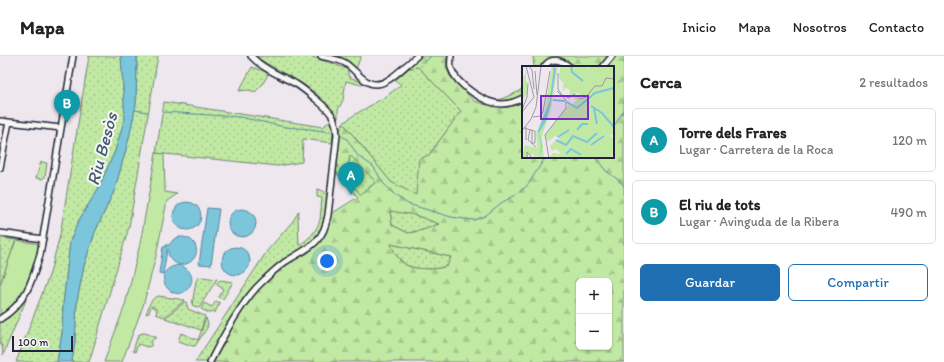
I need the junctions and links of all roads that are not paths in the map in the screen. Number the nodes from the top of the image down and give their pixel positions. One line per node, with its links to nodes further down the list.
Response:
1 (74, 56): 13 (street)
2 (251, 56): 18 (street)
3 (321, 56): 4 (street)
4 (417, 56)
5 (451, 56): 10 (street)
6 (612, 56): 9 (street)
7 (545, 66): 8 (street)
8 (568, 66)
9 (604, 66)
10 (522, 98)
11 (0, 121): 12 (street)
12 (9, 122): 13 (street); 14 (street)
13 (61, 128): 16 (street)
14 (0, 168)
15 (0, 234): 16 (street)
16 (43, 239): 17 (street)
17 (0, 320)
18 (210, 362)

